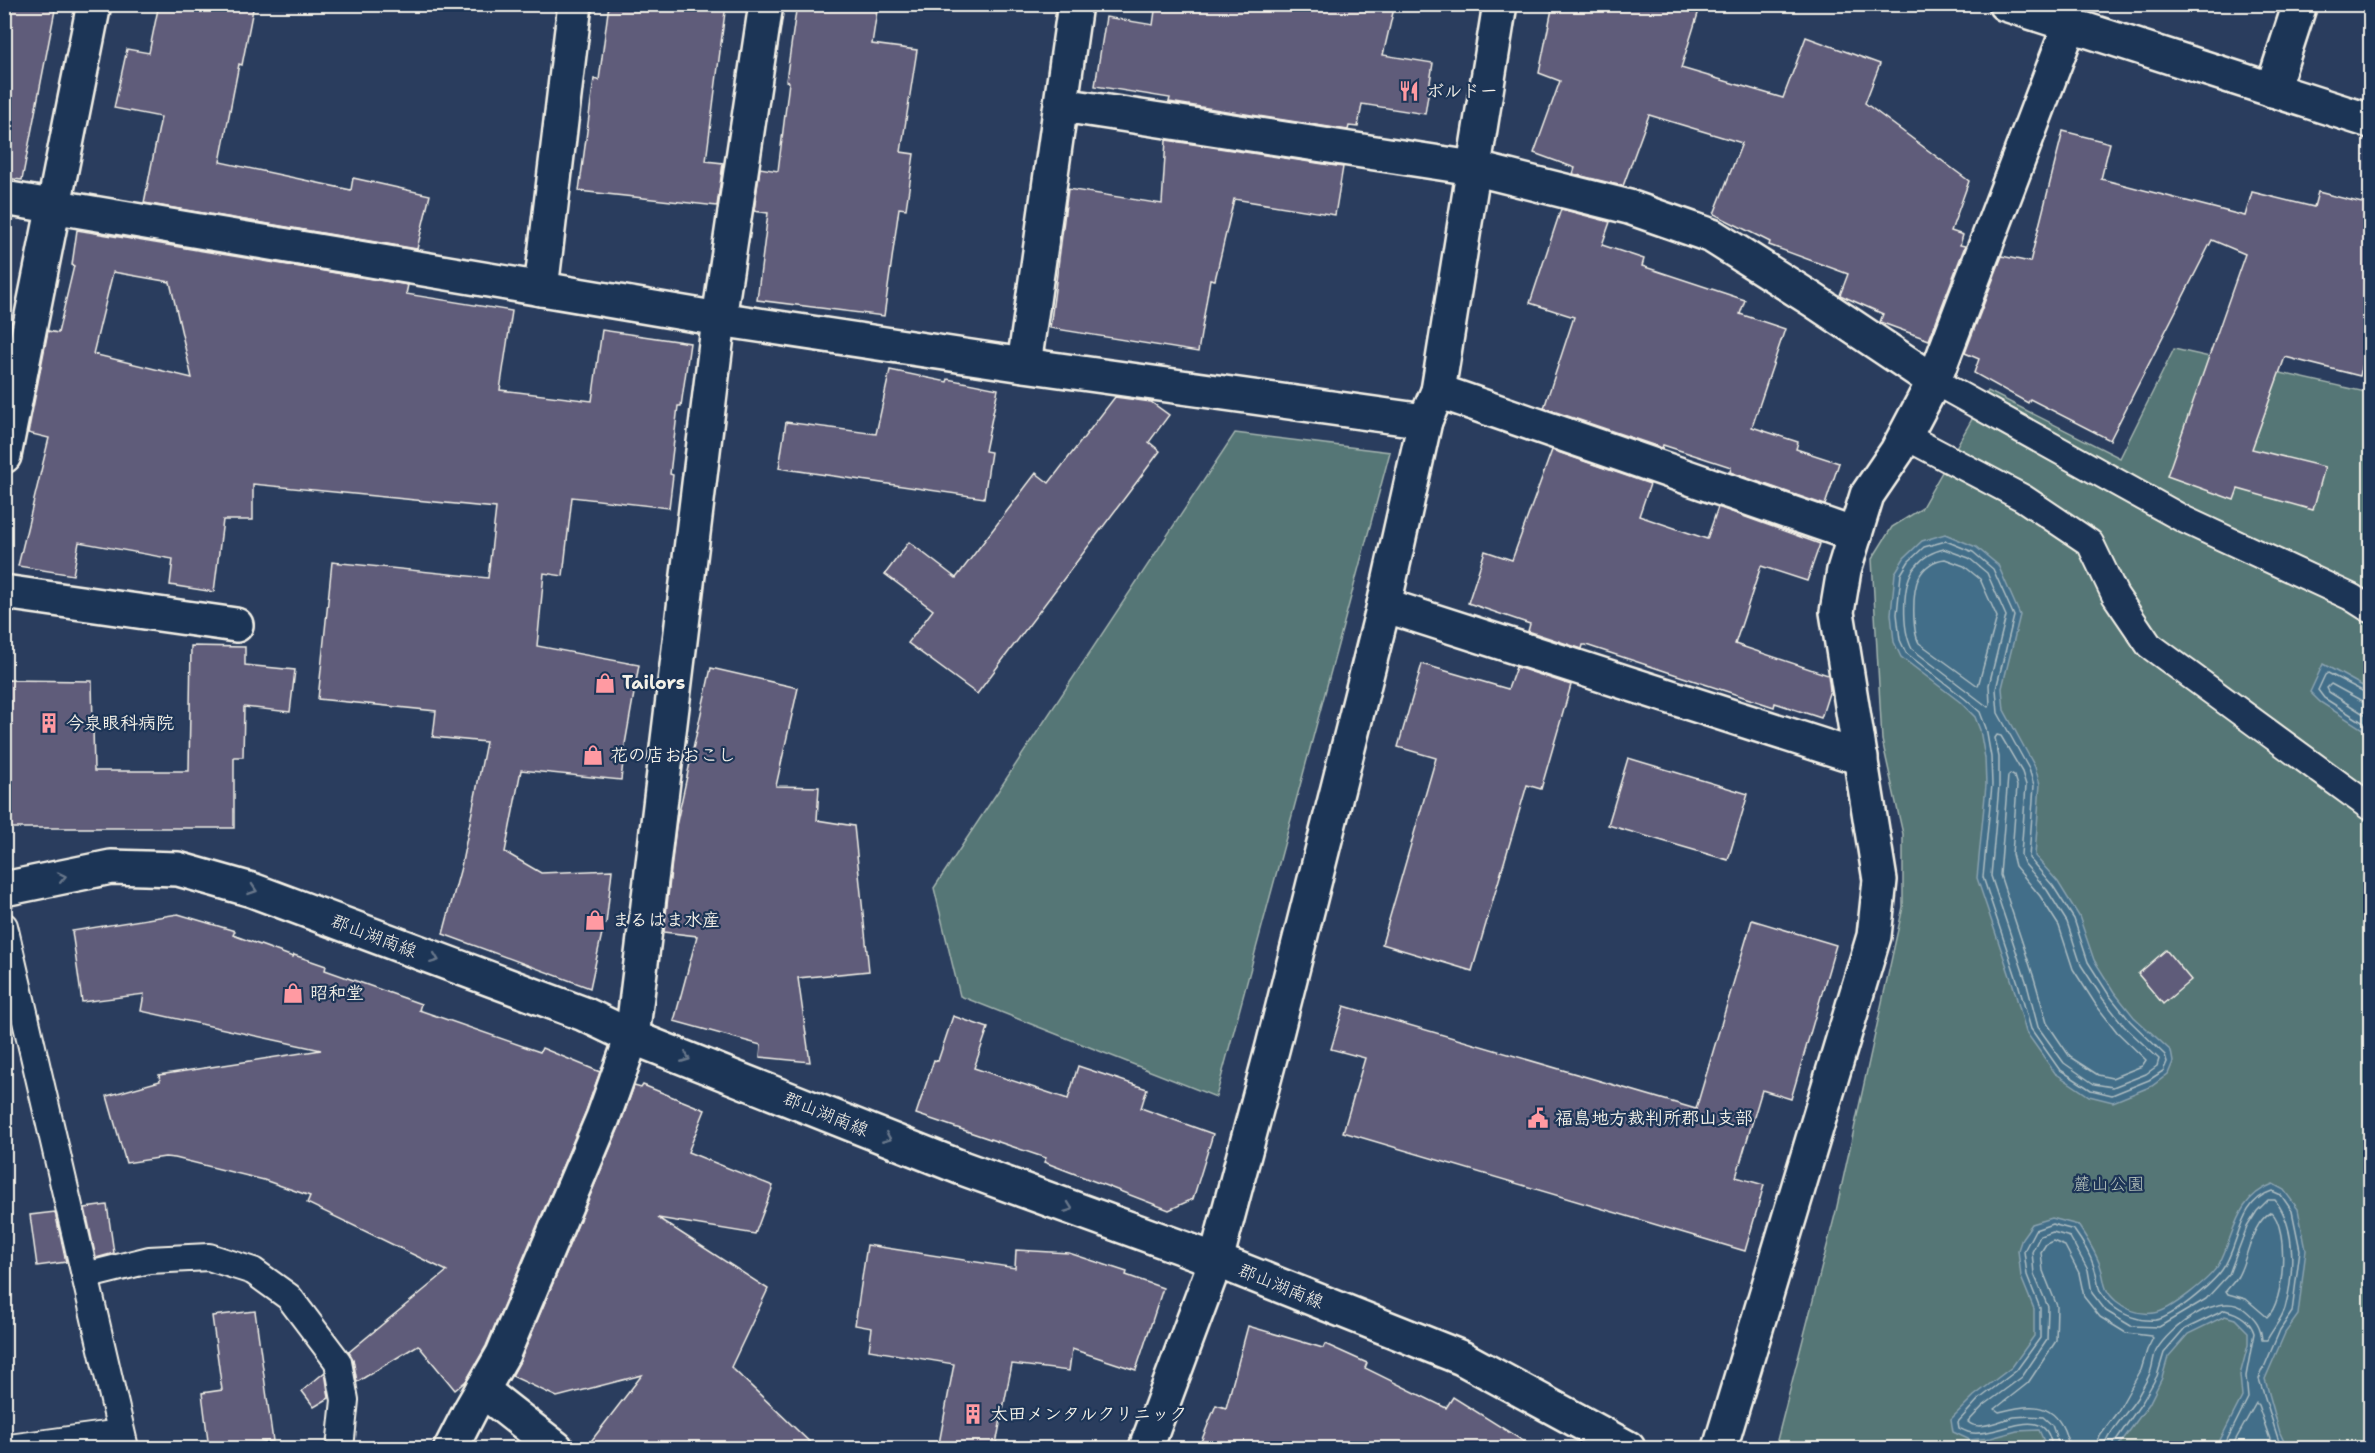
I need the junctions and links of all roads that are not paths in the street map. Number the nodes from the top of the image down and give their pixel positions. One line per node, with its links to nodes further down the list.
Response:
1 (94, 4): 14 (street)
2 (575, 4): 15 (street)
3 (766, 4): 16 (street)
4 (1075, 4): 10 (street)
5 (1500, 4): 12 (street)
6 (2005, 4): 8 (street)
7 (2300, 4): 9 (street)
8 (2070, 24): 9 (street); 18 (street)
9 (2272, 90): 11 (street)
10 (1062, 105): 12 (street); 17 (street)
11 (2370, 121)
12 (1473, 168): 18 (street); 19 (street)
13 (4, 198): 14 (street)
14 (54, 206): 15 (street); 22 (street)
15 (541, 289): 16 (street)
16 (719, 319): 17 (street); 32 (street)
17 (1024, 365): 20 (street)
18 (1934, 381): 21 (street); 26 (lane)
19 (1438, 391): 20 (street); 23 (street)
20 (1425, 421): 25 (street)
21 (1905, 436): 23 (street); 29 (lane)
22 (4, 456)
23 (1855, 535): 28 (street)
24 (4, 592): 27 (street)
25 (1384, 605): 28 (street); 33 (street)
26 (2370, 609)
27 (236, 625)
28 (1861, 758): 43 (street)
29 (2370, 807)
30 (4, 889): 32 (street, 郡山湖南線, one-way to 32)
31 (4, 926): 34 (lane)
32 (632, 1037): 33 (street, 郡山湖南線, one-way to 33); 35 (street)
33 (1216, 1260): 41 (street); 42 (street, 郡山湖南線)
34 (85, 1276): 36 (lane); 38 (lane)
35 (482, 1390): 39 (street); 40 (street)
36 (123, 1441): 37 (lane)
37 (9, 1449)
38 (340, 1449)
39 (451, 1449)
40 (556, 1449)
41 (1146, 1449)
42 (1628, 1449)
43 (1720, 1449)

